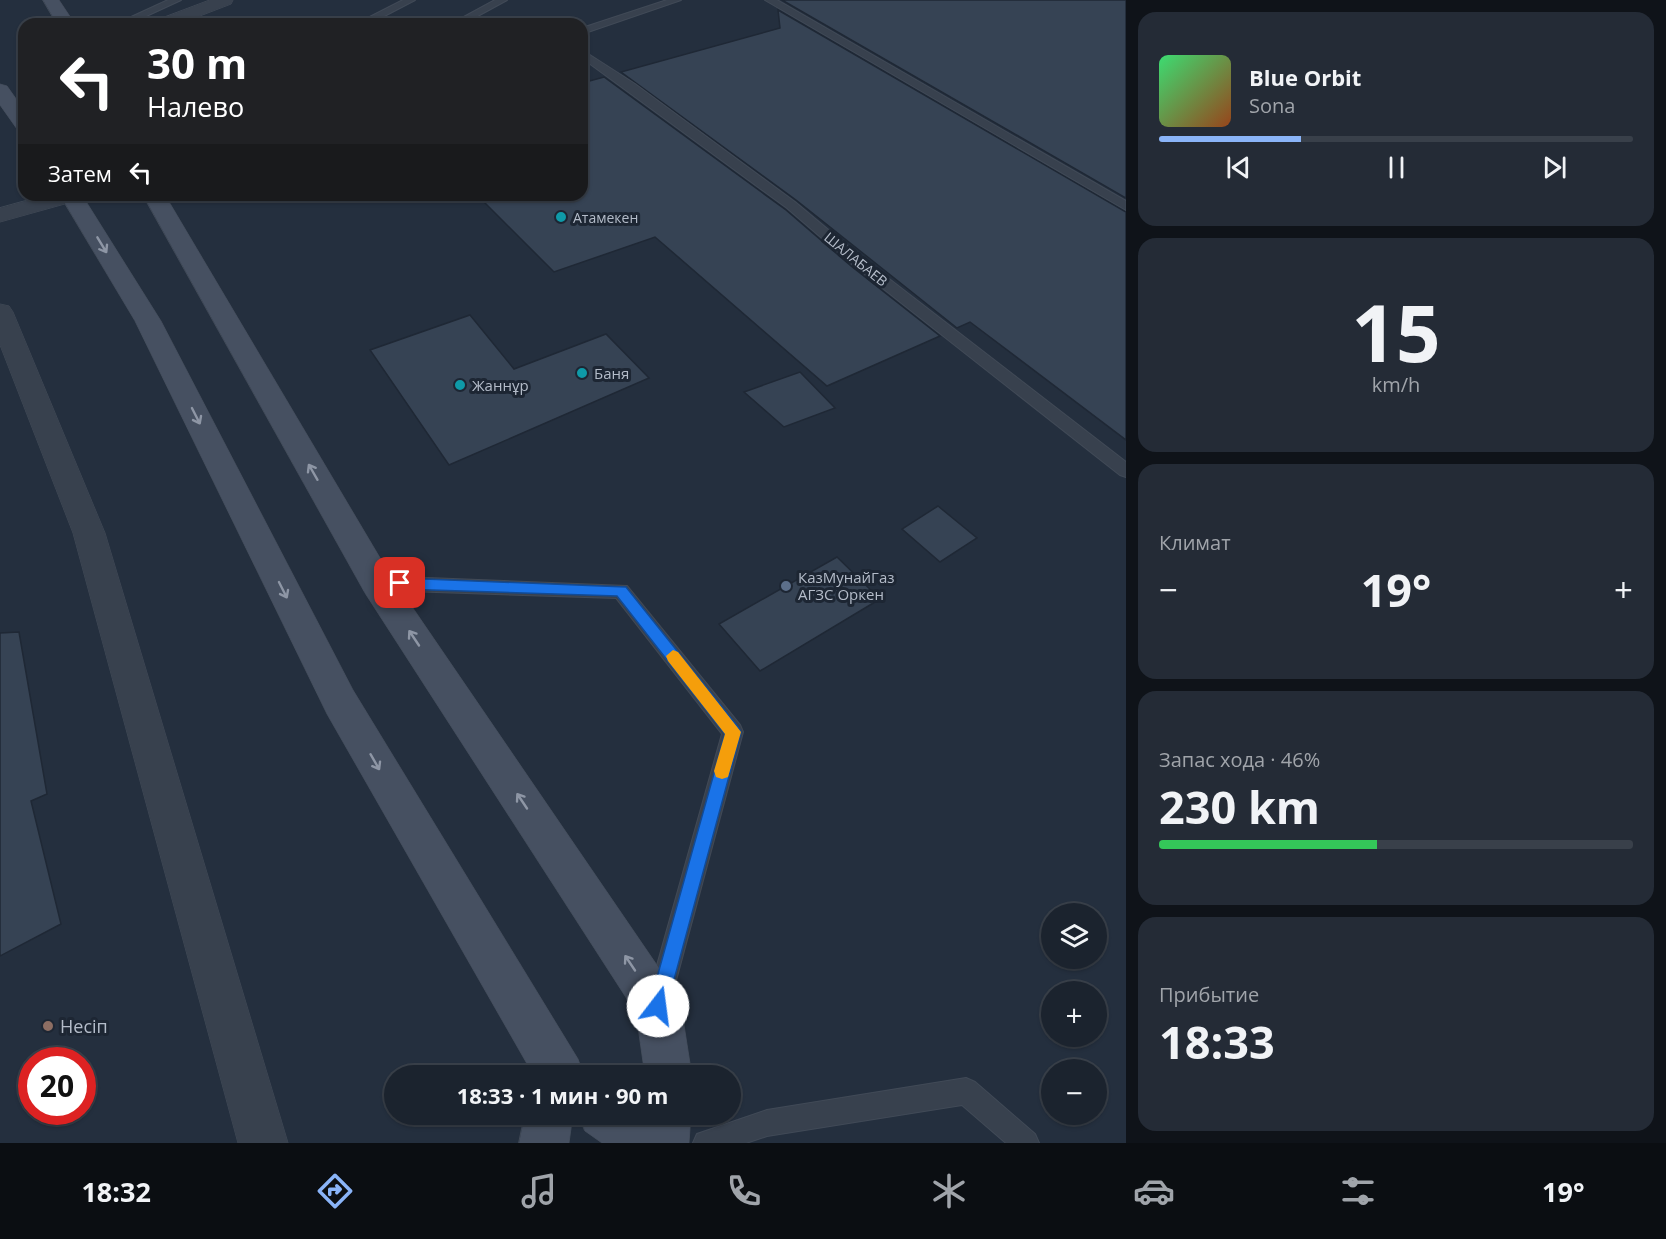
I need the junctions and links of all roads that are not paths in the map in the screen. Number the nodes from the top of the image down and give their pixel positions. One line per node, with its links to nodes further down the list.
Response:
1 (51, 0): 8 (street)
2 (176, 0): 9 (lane)
3 (225, 0): 10 (street)
4 (410, 0): 11 (lane)
5 (502, 0): 12 (lane)
6 (676, 0): 13 (lane)
7 (770, 0): 20 (lane)
8 (62, 18)
9 (135, 18)
10 (178, 18)
11 (373, 18)
12 (468, 18)
13 (588, 29)
14 (588, 57): 23 (lane, ШАЛАБАЕВ)
15 (0, 90): 16 (street)
16 (18, 109)
17 (50, 201): 21 (street)
18 (75, 201): 26 (street, one-way to 26)
19 (157, 201): 24 (street, one-way to 19)
20 (1126, 206)
21 (0, 215)
22 (0, 312): 31 (street)
23 (1126, 471)
24 (377, 583): 25 (street, one-way to 24); 25 (lane)
25 (658, 1006): 27 (street)
26 (545, 1065)
27 (667, 1065)
28 (548, 1125): 32 (street)
29 (618, 1125): 33 (street)
30 (666, 1125): 34 (street)
31 (263, 1143)
32 (544, 1143)
33 (643, 1143)
34 (664, 1143)
35 (706, 1143): 36 (lane)
36 (1026, 1143)

